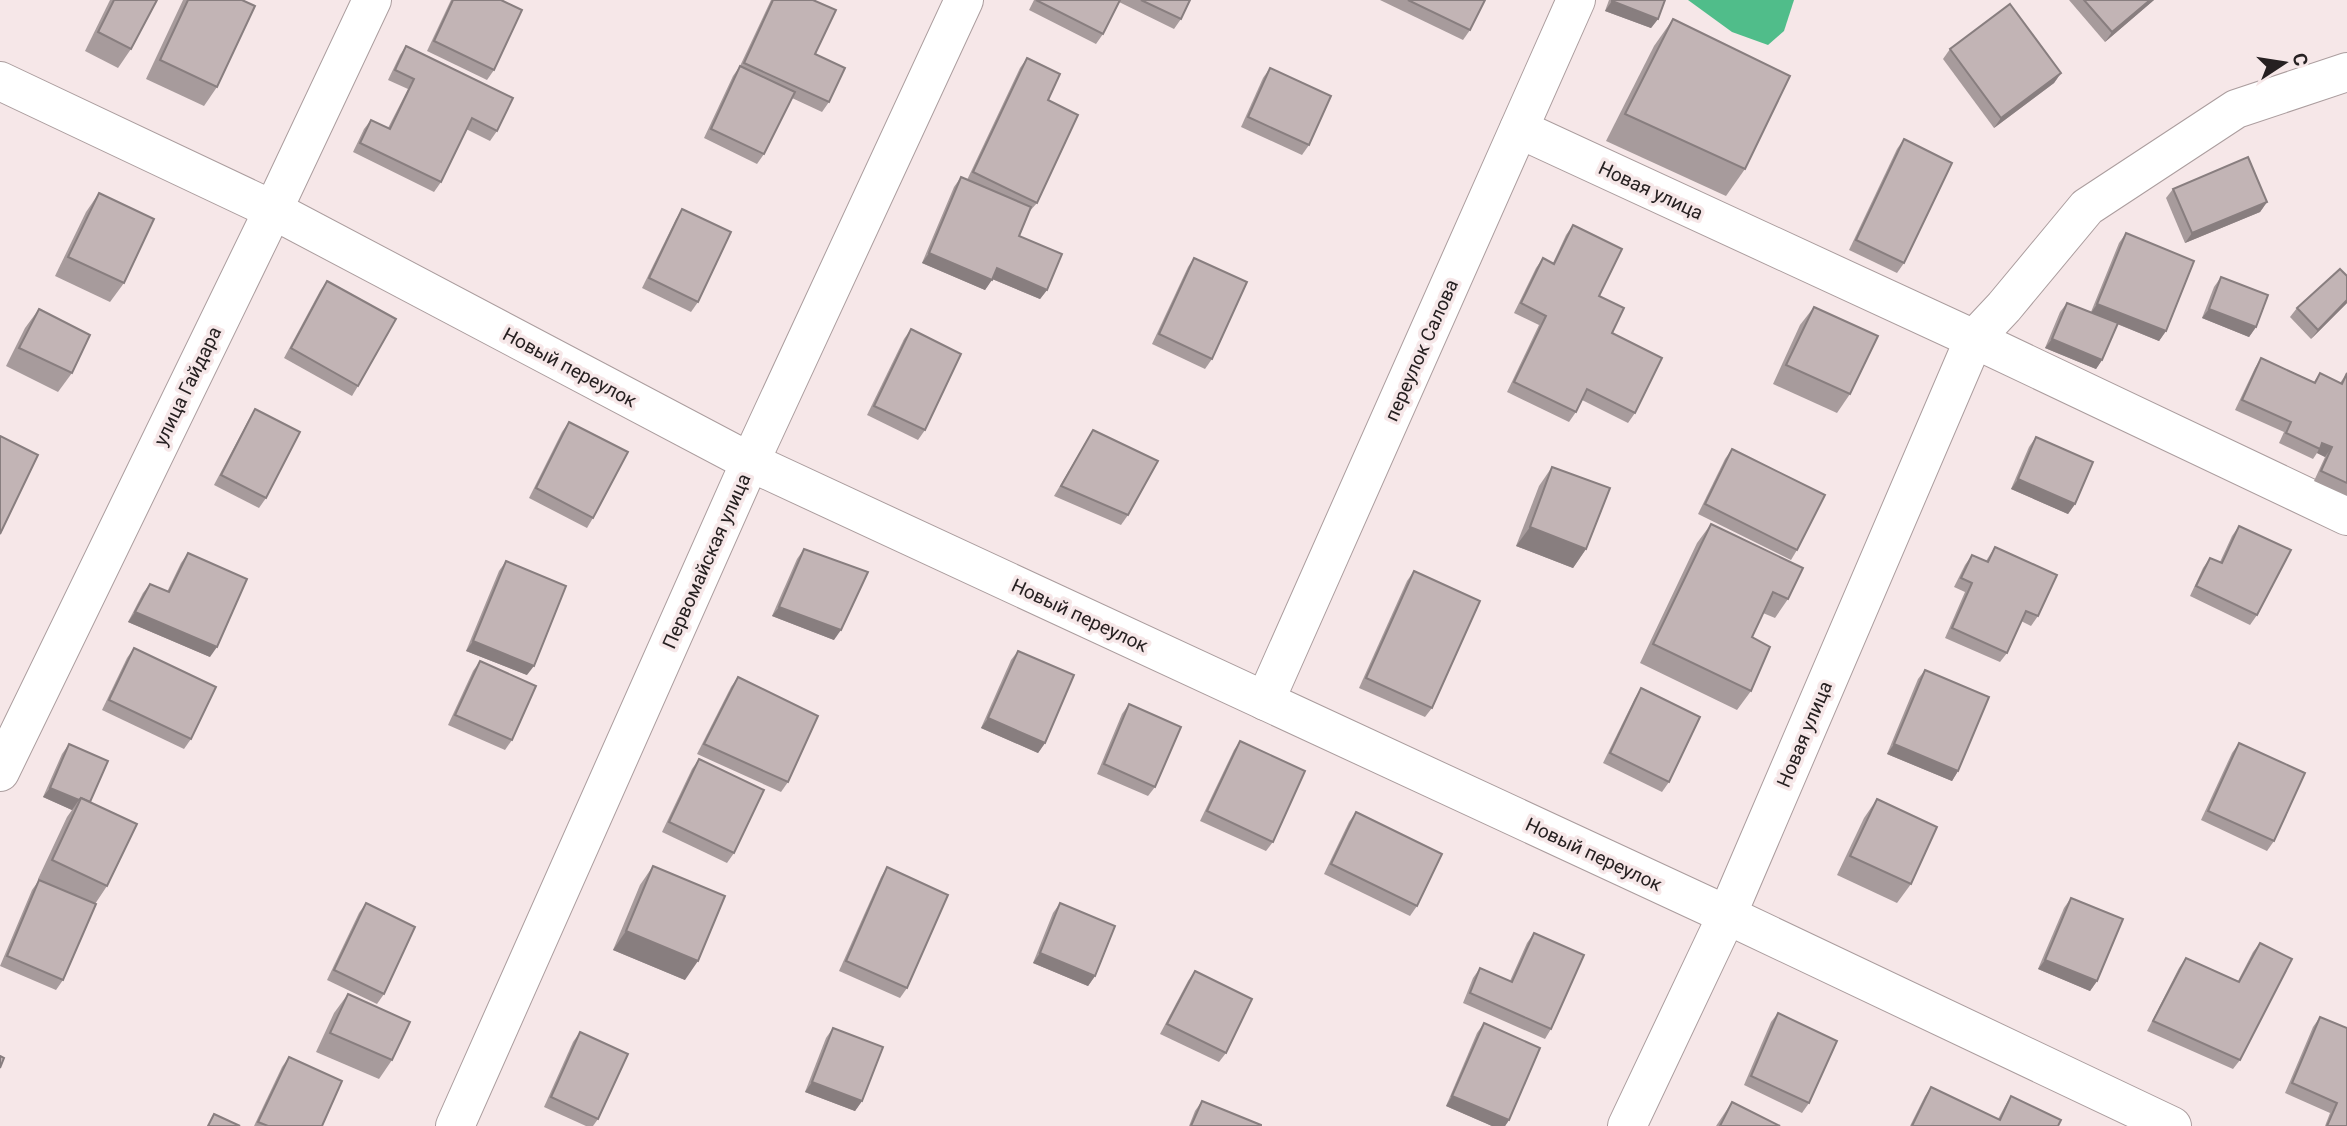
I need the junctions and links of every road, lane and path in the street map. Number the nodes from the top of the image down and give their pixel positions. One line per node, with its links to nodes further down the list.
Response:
1 (372, 0): 7 (street, улица Гайдара)
2 (964, 0): 9 (street, Первомайская улица)
3 (1576, 0): 6 (street, переулок Салова)
4 (2347, 72): 8 (street, Новая улица)
5 (0, 81): 7 (street, Новый переулок)
6 (1519, 129): 8 (street, Новая улица); 11 (street, переулок Салова)
7 (273, 209): 9 (street, Новый переулок); 12 (street, улица Гайдара)
8 (1974, 339): 10 (street, Новая улица); 13 (street, Новая улица)
9 (750, 462): 11 (street, Новый переулок); 14 (street, Первомайская улица)
10 (2347, 516)
11 (1265, 701): 13 (street, Новый переулок)
12 (0, 772)
13 (1727, 915): 15 (street, Новая улица); 16 (street, Новый переулок)
14 (455, 1126)
15 (1627, 1126)
16 (2172, 1126)

